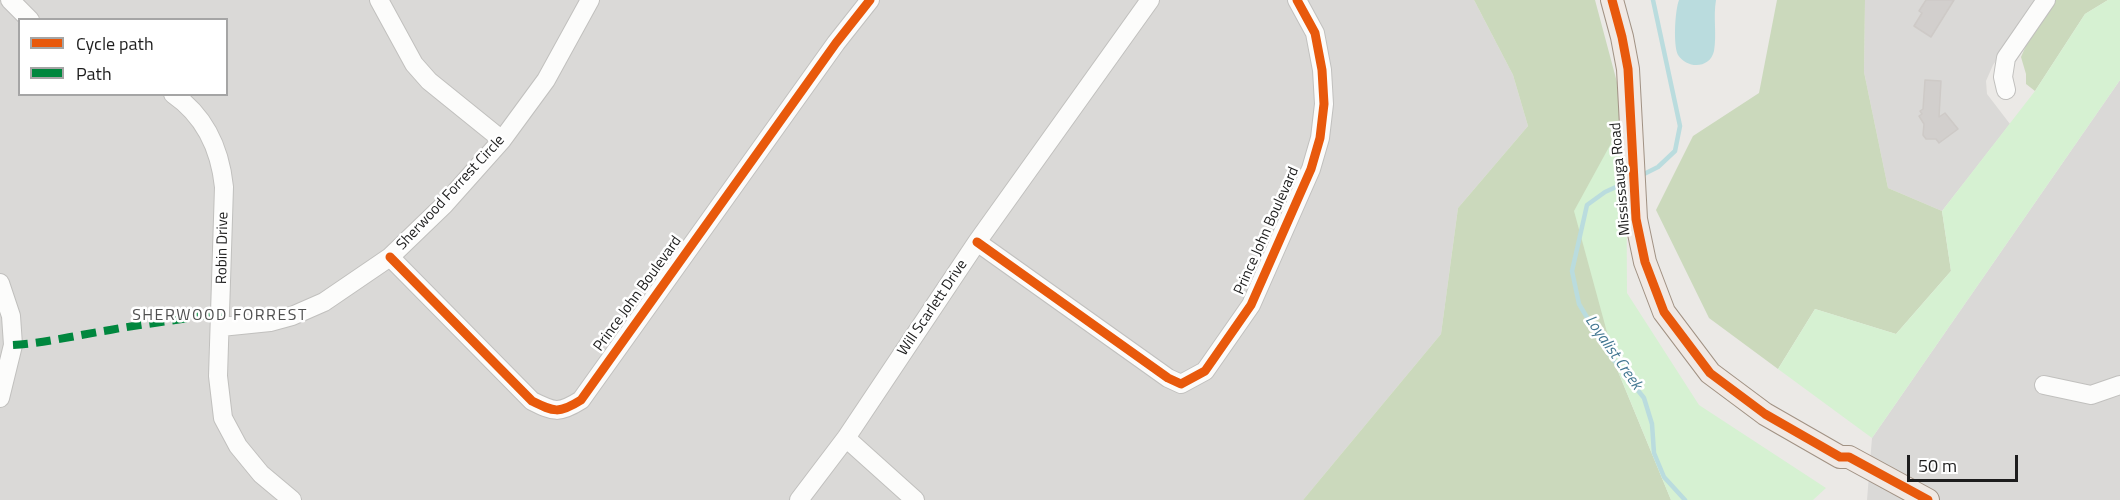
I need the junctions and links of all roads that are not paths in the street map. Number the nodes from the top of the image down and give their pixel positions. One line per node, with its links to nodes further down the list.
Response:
1 (10, 0): 9 (street)
2 (379, 0): 12 (street)
3 (590, 0): 12 (street, Sherwood Forrest Circle)
4 (870, 0): 14 (street, Prince John Boulevard)
5 (1150, 0): 13 (street, Will Scarlett Drive)
6 (1297, 0): 13 (street, Prince John Boulevard)
7 (1612, 0): 21 (main road, Mississauga Road)
8 (2046, 0): 10 (street)
9 (28, 18)
10 (2006, 90)
11 (175, 96): 16 (street, Robin Drive)
12 (502, 140): 14 (street, Sherwood Forrest Circle)
13 (977, 242): 20 (street, Will Scarlett Drive)
14 (390, 257): 16 (street, Sherwood Forrest Circle)
15 (0, 283): 19 (street)
16 (221, 327): 22 (street, Robin Drive)
17 (2044, 385): 18 (street)
18 (2120, 385)
19 (0, 398)
20 (846, 438): 23 (street, Will Scarlett Drive); 24 (street)
21 (1840, 457): 25 (main road, Mississauga Road); 26 (main road, Mississauga Road)
22 (292, 500)
23 (799, 500)
24 (915, 500)
25 (1902, 500)
26 (1928, 500)

